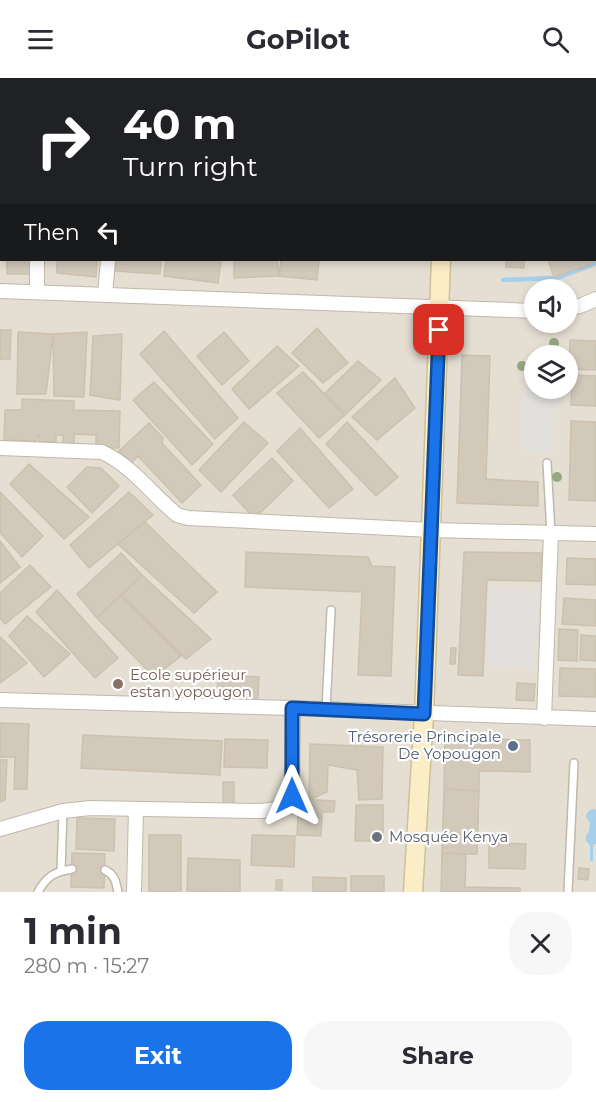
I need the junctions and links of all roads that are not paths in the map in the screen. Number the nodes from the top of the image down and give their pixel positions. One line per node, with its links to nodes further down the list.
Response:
1 (37, 261): 5 (street)
2 (108, 261): 6 (street)
3 (441, 261): 9 (street)
4 (0, 291): 5 (street)
5 (37, 292): 6 (street)
6 (105, 295): 9 (street)
7 (596, 299): 8 (street)
8 (578, 306)
9 (440, 308): 10 (street); 13 (street)
10 (524, 311)
11 (0, 448): 13 (street)
12 (547, 463): 14 (lane)
13 (431, 530): 14 (street); 20 (street)
14 (551, 533): 15 (street); 21 (street)
15 (596, 534)
16 (331, 610): 19 (lane)
17 (0, 700): 18 (street)
18 (292, 708): 19 (street); 24 (street)
19 (326, 709): 20 (street)
20 (424, 714): 21 (street); 33 (street)
21 (544, 718): 22 (street)
22 (596, 719)
23 (574, 763): 34 (lane)
24 (136, 808): 25 (street); 32 (street)
25 (63, 811): 26 (street); 29 (lane)
26 (0, 829)
27 (72, 869): 29 (lane)
28 (105, 870): 31 (lane)
29 (61, 871): 30 (lane)
30 (38, 892)
31 (118, 892)
32 (134, 892)
33 (413, 892)
34 (568, 892)

